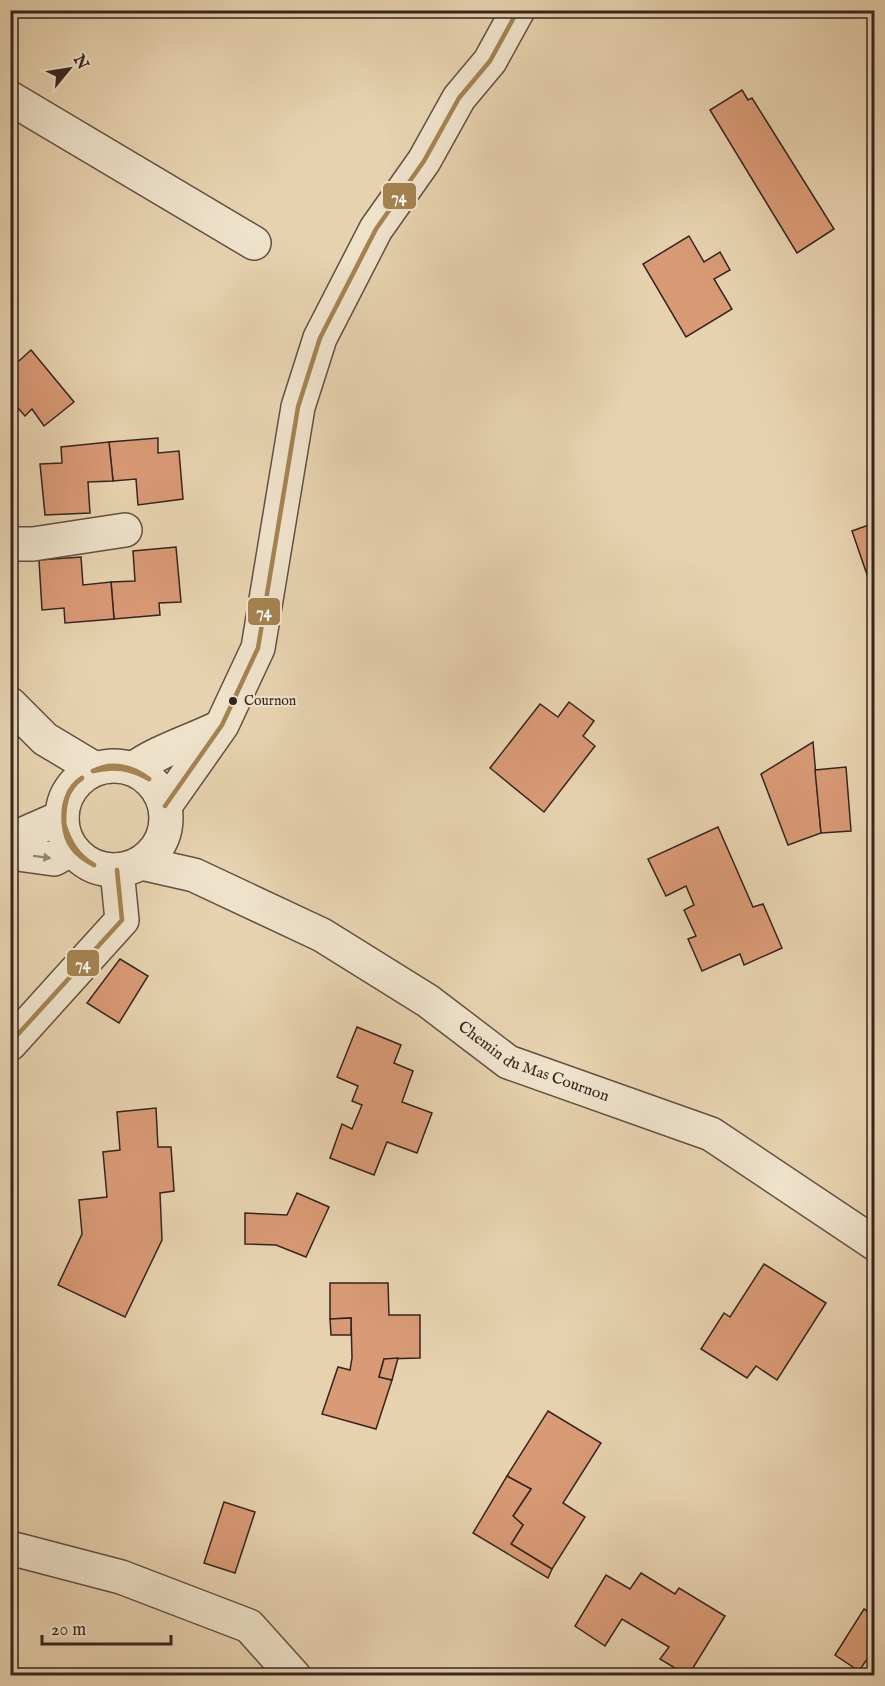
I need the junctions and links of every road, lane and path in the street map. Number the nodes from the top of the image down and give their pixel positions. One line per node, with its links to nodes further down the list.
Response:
1 (502, 10): 3 (street)
2 (518, 10): 3 (street)
3 (490, 61): 9 (street)
4 (10, 98): 5 (street)
5 (254, 243)
6 (125, 530): 7 (street)
7 (10, 544)
8 (10, 704): 10 (street)
9 (222, 725): 12 (street); 14 (street)
10 (45, 739): 11 (street); 13 (street)
11 (95, 769): 12 (street); 13 (street)
12 (133, 769): 14 (street)
13 (63, 810): 15 (street); 16 (street)
14 (165, 817): 18 (street); 19 (street)
15 (10, 844)
16 (72, 849): 17 (street, one-way to 16); 18 (street)
17 (10, 853)
18 (129, 867): 19 (street, Chemin du Mas Cournon); 20 (street)
19 (194, 875): 21 (street, Chemin du Mas Cournon)
20 (10, 1044)
21 (874, 1243)
22 (10, 1548): 23 (street)
23 (294, 1676)

